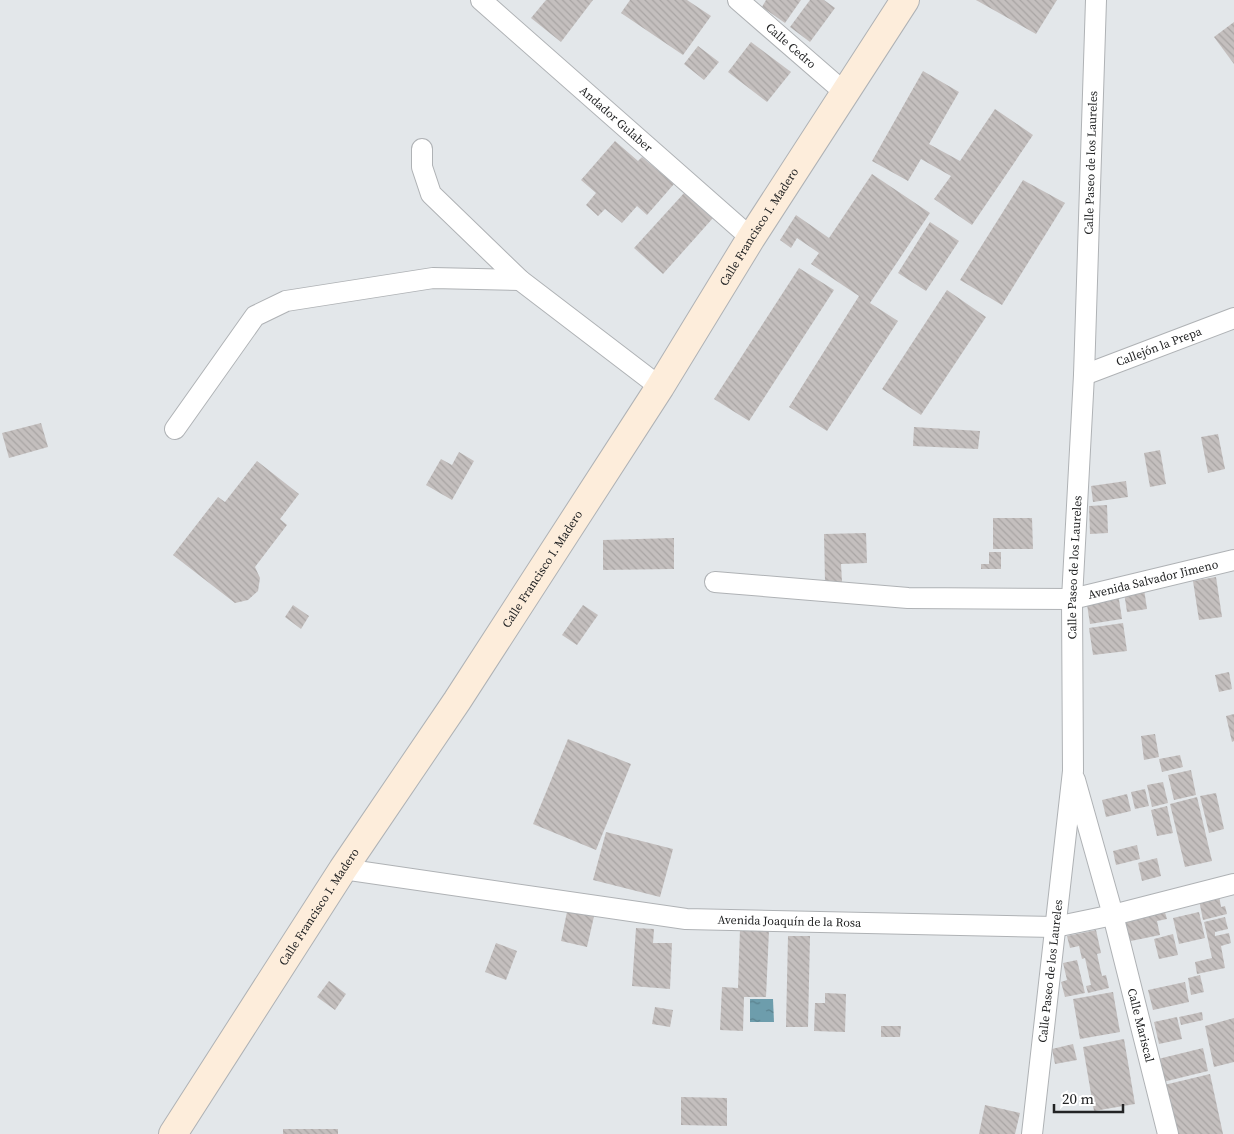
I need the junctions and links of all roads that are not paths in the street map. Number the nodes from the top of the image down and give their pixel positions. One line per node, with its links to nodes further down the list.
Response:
1 (481, 0): 7 (street, Andador Gulaber)
2 (738, 0): 5 (street, Calle Cedro)
3 (905, 0): 5 (main road, Calle Francisco I. Madero)
4 (1096, 0): 10 (street, Calle Paseo de los Laureles)
5 (844, 92): 7 (main road, Calle Francisco I. Madero)
6 (422, 149): 8 (street)
7 (751, 238): 11 (main road, Calle Francisco I. Madero)
8 (520, 280): 11 (street); 12 (street)
9 (1234, 318): 10 (street, Callejón la Prepa)
10 (1084, 374): 15 (street, Calle Paseo de los Laureles)
11 (660, 387): 17 (main road, Calle Francisco I. Madero)
12 (175, 429)
13 (1234, 560): 15 (street, Avenida Salvador Jimeno)
14 (715, 582): 15 (street, Avenida Salvador Jimeno)
15 (1072, 599): 16 (street, Calle Paseo de los Laureles)
16 (1073, 771): 19 (street, Calle Mariscal); 20 (street, Calle Paseo de los Laureles)
17 (343, 869): 20 (street, Avenida Joaquín de la Rosa); 21 (main road, Calle Francisco I. Madero)
18 (1234, 884): 19 (street, Avenida Joaquín de la Rosa)
19 (1113, 915): 20 (street, Avenida Joaquín de la Rosa); 23 (street, Calle Mariscal)
20 (1055, 927): 22 (street, Calle Paseo de los Laureles)
21 (173, 1134)
22 (1032, 1134)
23 (1168, 1134)

